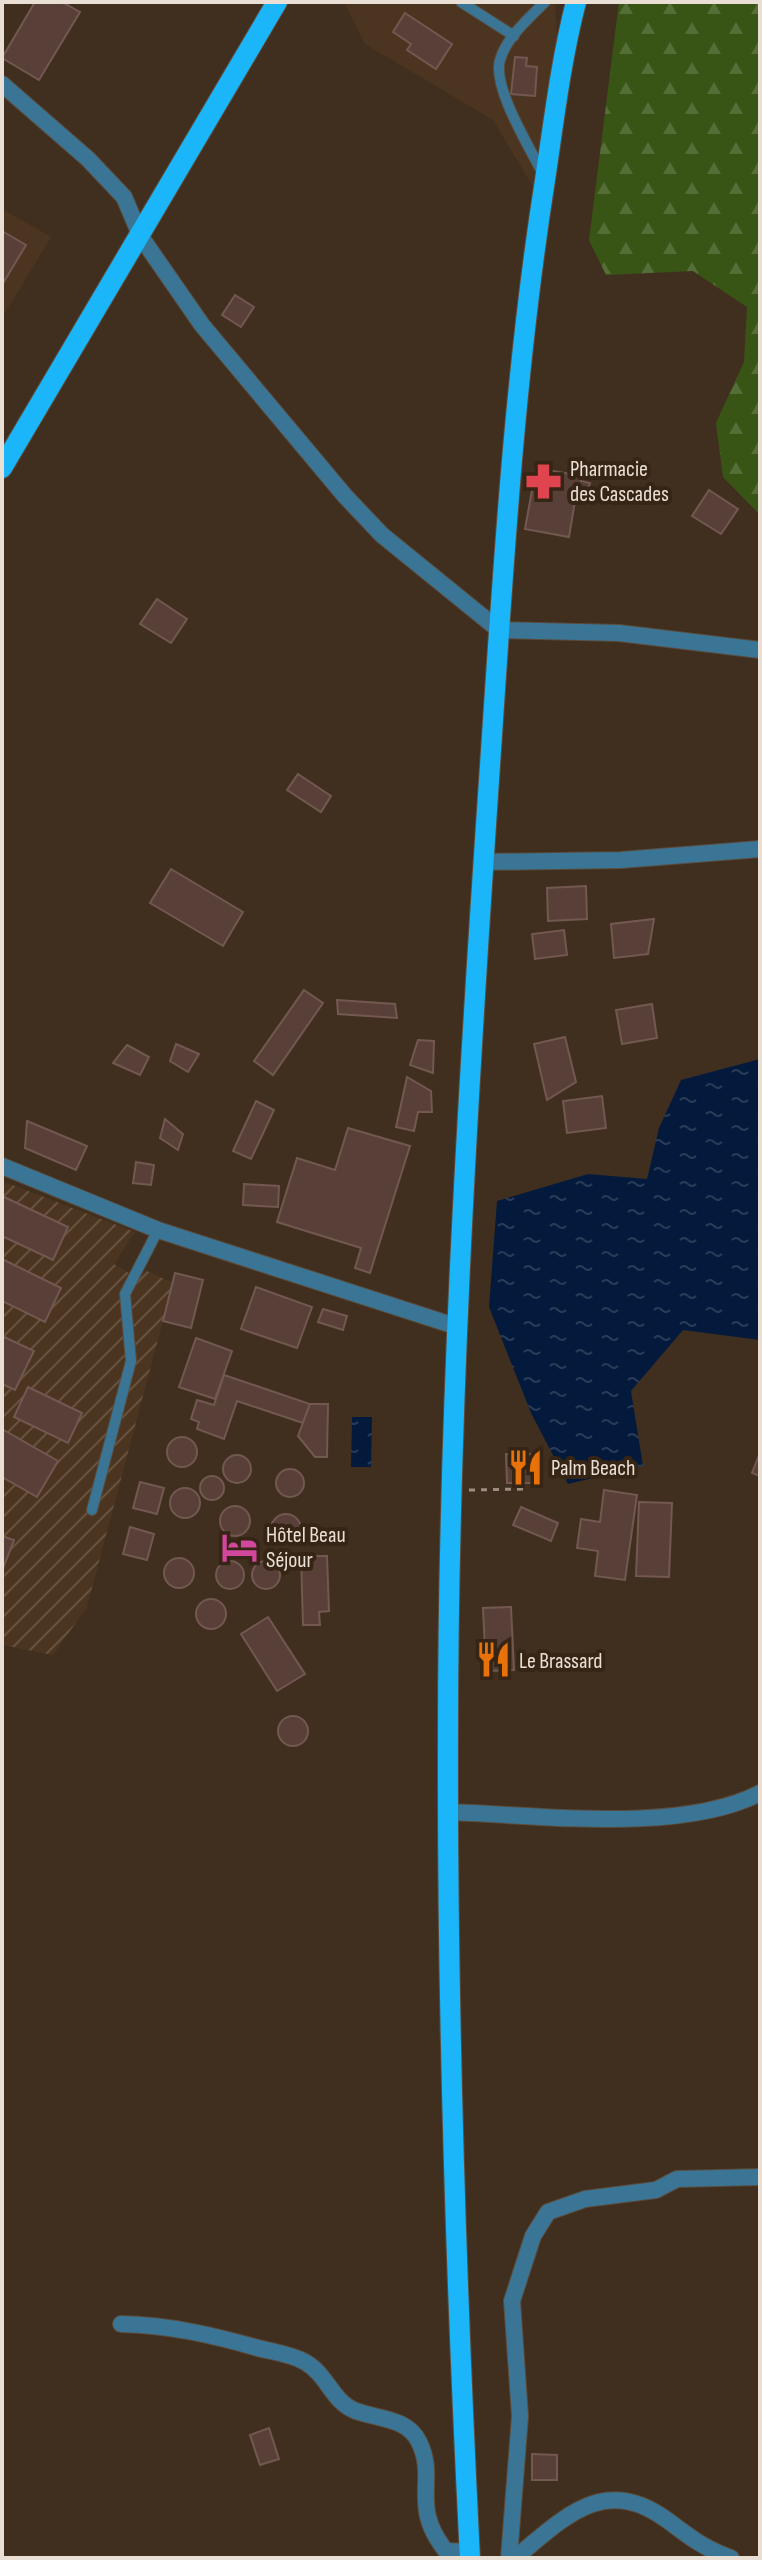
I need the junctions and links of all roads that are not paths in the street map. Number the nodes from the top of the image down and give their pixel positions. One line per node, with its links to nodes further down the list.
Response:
1 (277, 2): 10 (main road)
2 (461, 2): 6 (lane)
3 (545, 2): 6 (lane)
4 (567, 2): 7 (main road)
5 (576, 2): 7 (main road)
6 (514, 36): 9 (lane)
7 (566, 42): 9 (main road)
8 (2, 84): 10 (street)
9 (545, 179): 12 (main road)
10 (141, 237): 11 (main road); 12 (street)
11 (2, 468)
12 (499, 630): 13 (street); 15 (main road)
13 (760, 650)
14 (760, 849): 15 (street)
15 (483, 862): 18 (main road)
16 (2, 1166): 17 (street)
17 (158, 1230): 18 (street); 19 (lane)
18 (458, 1327): 21 (main road)
19 (92, 1510)
20 (760, 1793): 21 (street)
21 (449, 1812): 24 (main road)
22 (760, 2177): 25 (street)
23 (121, 2324): 24 (street)
24 (470, 2555)
25 (512, 2558): 26 (street)
26 (731, 2558)

